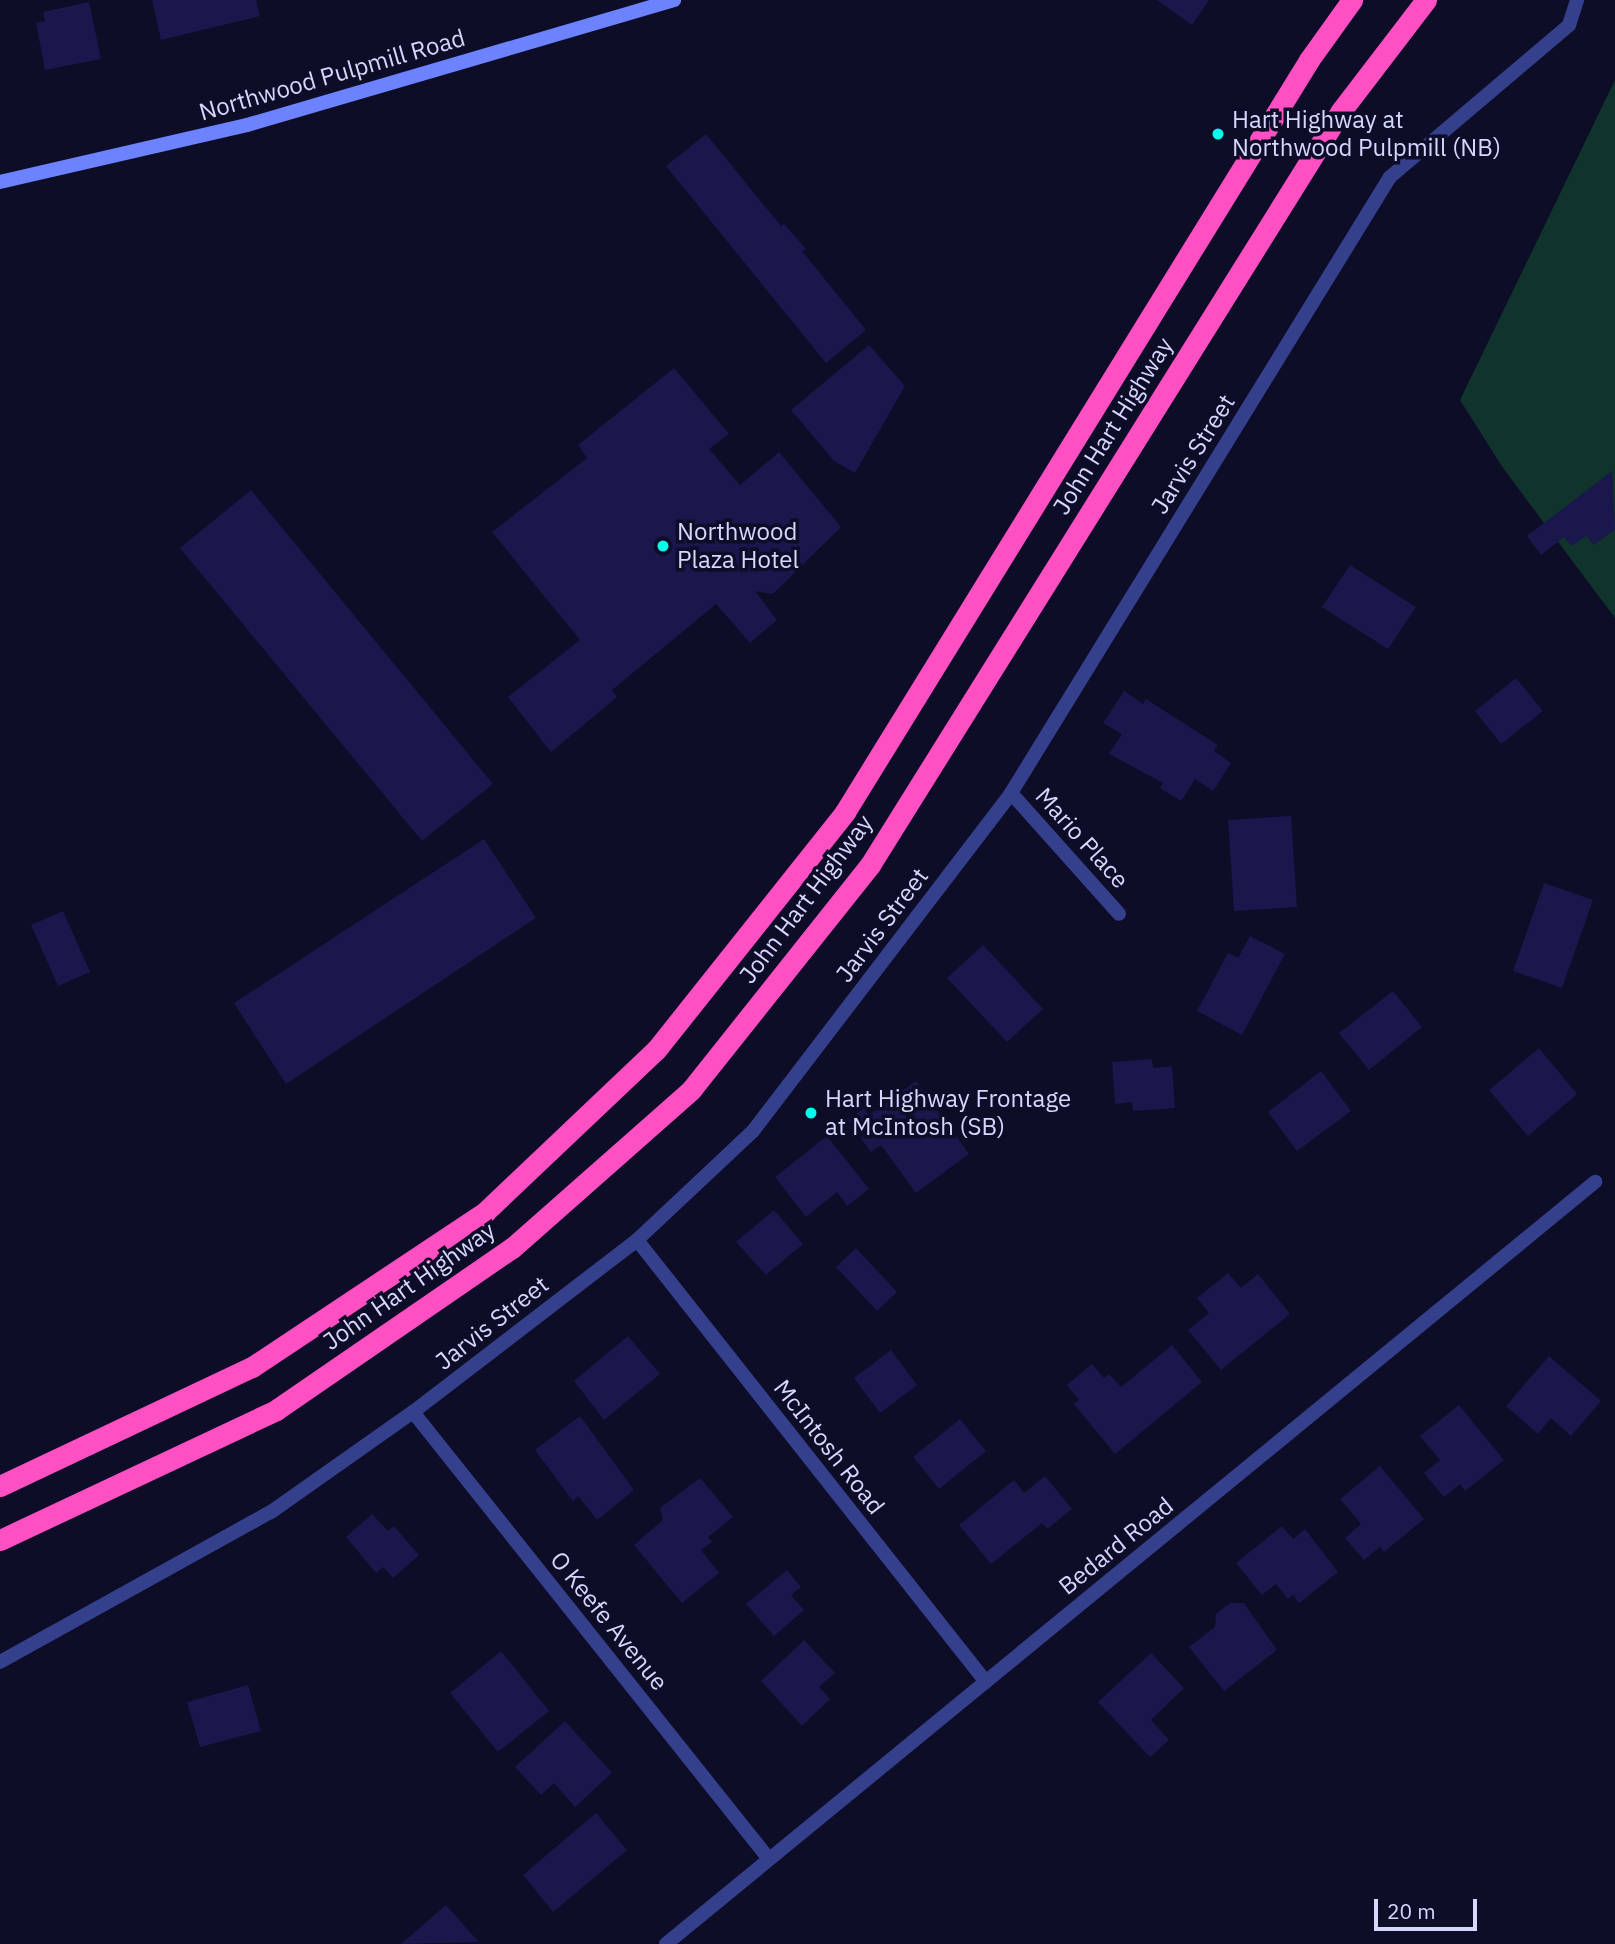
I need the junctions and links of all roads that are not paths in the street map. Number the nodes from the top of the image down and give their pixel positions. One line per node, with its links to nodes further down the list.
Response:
1 (674, 0): 5 (street, Northwood Pulpmill Road)
2 (1352, 0): 11 (highway, John Hart Highway)
3 (1426, 0): 12 (highway, John Hart Highway)
4 (1577, 0): 6 (street, Jarvis Street)
5 (0, 182)
6 (1011, 793): 7 (street, Mario Place); 9 (street, Jarvis Street)
7 (1119, 915)
8 (1595, 1182): 14 (street, Bedard Road)
9 (636, 1240): 10 (street, Jarvis Street); 14 (street, McIntosh Road)
10 (413, 1412): 13 (street, Jarvis Street); 15 (street, O Keefe Avenue)
11 (0, 1486)
12 (0, 1540)
13 (0, 1662)
14 (986, 1682): 15 (street, Bedard Road)
15 (769, 1859): 16 (street, Bedard Road)
16 (666, 1944)

